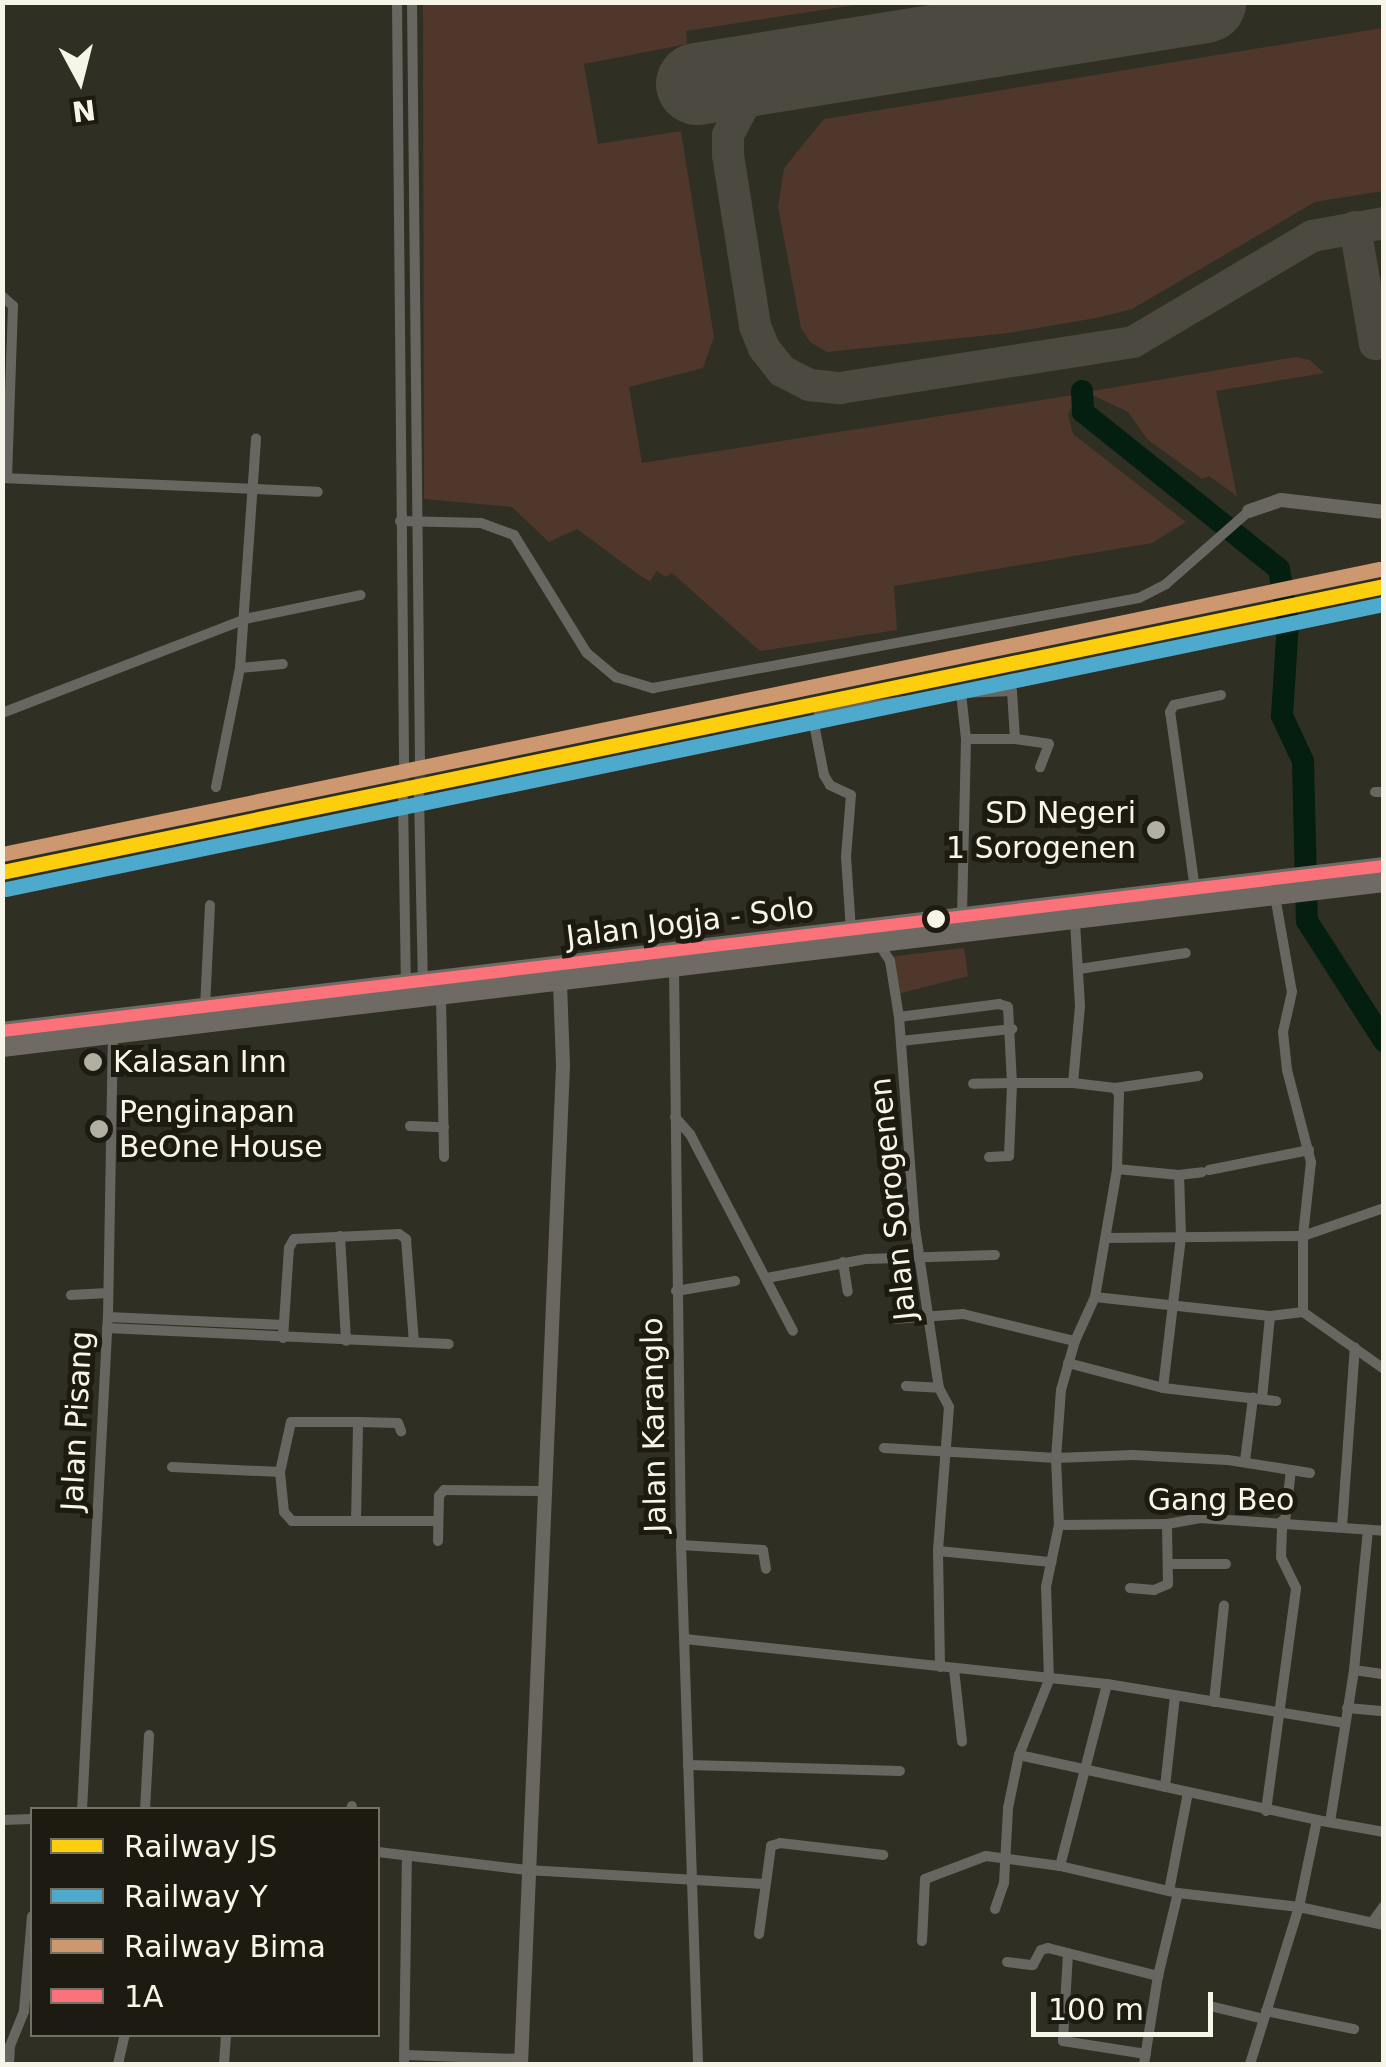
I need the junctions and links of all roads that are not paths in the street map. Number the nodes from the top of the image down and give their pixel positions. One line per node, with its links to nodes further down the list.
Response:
1 (397, 2): 3 (street)
2 (412, 2): 4 (street)
3 (399, 222): 4 (street); 13 (street)
4 (414, 228): 14 (street)
5 (2, 296): 6 (street)
6 (6, 393): 8 (street)
7 (256, 438): 9 (street)
8 (4, 478): 9 (street)
9 (254, 488): 10 (street); 16 (street)
10 (318, 492)
11 (1249, 512): 12 (street); 14 (street)
12 (1384, 512)
13 (400, 520): 14 (street); 25 (street)
14 (415, 521): 24 (street)
15 (362, 596): 16 (street)
16 (246, 619): 18 (street); 21 (street)
17 (283, 664): 18 (street)
18 (240, 668): 27 (street)
19 (961, 693): 22 (street); 23 (street); 38 (street)
20 (1220, 695): 33 (street)
21 (2, 712)
22 (1015, 738): 23 (street); 26 (street)
23 (966, 739): 36 (street)
24 (420, 761)
25 (404, 763)
26 (1040, 768)
27 (216, 787)
28 (419, 796): 44 (street)
29 (403, 799): 44 (street)
30 (1384, 866): 31 (highway, Jalan Jogja - Solo)
31 (1345, 879): 32 (highway, Jalan Jogja - Solo); 34 (highway, Jalan Jogja - Solo)
32 (1384, 883)
33 (1195, 890): 34 (highway, Jalan Jogja - Solo); 36 (highway, Jalan Jogja - Solo)
34 (1282, 890): 37 (highway, Jalan Jogja - Solo); 60 (street)
35 (210, 905): 45 (street)
36 (962, 918): 38 (highway, Jalan Jogja - Solo)
37 (1075, 922): 39 (highway, Jalan Jogja - Solo); 42 (street)
38 (850, 930): 44 (highway, Jalan Jogja - Solo)
39 (879, 944): 41 (highway, Jalan Jogja - Solo); 46 (street, Jalan Sorogenen)
40 (1186, 952): 42 (street)
41 (674, 969): 43 (highway, Jalan Jogja - Solo); 57 (street, Jalan Karanglo)
42 (1079, 969): 54 (street)
43 (560, 983): 44 (highway, Jalan Jogja - Solo); 111 (street)
44 (420, 993): 45 (highway, Jalan Jogja - Solo); 49 (highway, Jalan Jogja - Solo); 59 (street)
45 (205, 1008): 48 (highway, Jalan Jogja - Solo)
46 (899, 1017): 47 (street); 50 (street, Jalan Sorogenen)
47 (1012, 1029): 50 (street); 53 (street)
48 (2, 1031)
49 (113, 1035): 51 (highway, Jalan Jogja - Solo); 77 (street, Jalan Pisang)
50 (901, 1041): 71 (street, Jalan Sorogenen)
51 (2, 1048)
52 (1198, 1076): 56 (street)
53 (1012, 1083): 54 (street); 55 (street); 62 (street)
54 (1073, 1083): 56 (street)
55 (972, 1084)
56 (1116, 1088): 63 (street)
57 (675, 1118): 73 (street); 75 (street, Jalan Karanglo)
58 (410, 1126): 59 (street)
59 (444, 1126): 61 (street)
60 (1309, 1150): 64 (street); 67 (street)
61 (444, 1157)
62 (989, 1157)
63 (1118, 1169): 64 (street); 69 (street)
64 (1179, 1175): 68 (street)
65 (1384, 1208): 67 (street)
66 (340, 1236): 86 (street); 89 (street); 91 (street)
67 (1303, 1236): 68 (street); 81 (street)
68 (1181, 1237): 69 (street); 80 (street)
69 (1107, 1238): 79 (street)
70 (996, 1255): 71 (street)
71 (920, 1257): 72 (street); 82 (street, Jalan Sorogenen)
72 (843, 1262): 73 (street); 76 (street)
73 (767, 1278): 87 (street)
74 (735, 1281): 75 (street)
75 (676, 1291): 121 (street, Jalan Karanglo)
76 (848, 1292)
77 (108, 1293): 78 (street); 85 (street, Jalan Pisang)
78 (71, 1295)
79 (1095, 1298): 80 (street); 90 (street)
80 (1175, 1308): 83 (street); 98 (street)
81 (1303, 1312): 83 (street); 93 (street)
82 (929, 1316): 84 (street); 90 (street); 97 (street, Jalan Sorogenen)
83 (1270, 1316): 99 (street)
84 (894, 1319)
85 (107, 1322): 86 (street); 88 (street); 150 (street, Jalan Pisang)
86 (283, 1325): 88 (street)
87 (793, 1331)
88 (283, 1338): 89 (street)
89 (346, 1341): 91 (street)
90 (1074, 1341): 94 (street)
91 (414, 1342): 92 (street)
92 (449, 1344)
93 (1355, 1348): 95 (street); 117 (street)
94 (1068, 1363): 98 (street); 105 (street)
95 (1384, 1369)
96 (906, 1386): 97 (street)
97 (939, 1388): 104 (street, Jalan Sorogenen)
98 (1164, 1388): 99 (street)
99 (1258, 1398): 100 (street); 106 (street)
100 (1276, 1401)
101 (358, 1422): 102 (street); 109 (street); 112 (street)
102 (401, 1431)
103 (884, 1448): 104 (street)
104 (946, 1448): 105 (street); 122 (street, Jalan Sorogenen)
105 (1056, 1458): 106 (street); 116 (street)
106 (1245, 1461): 108 (street)
107 (172, 1468): 109 (street)
108 (1291, 1470): 110 (street); 114 (street)
109 (280, 1472): 112 (street)
110 (1310, 1474)
111 (543, 1491): 113 (street); 163 (street)
112 (356, 1521): 113 (street)
113 (437, 1521): 120 (street)
114 (1283, 1521): 115 (street, Gang Beo); 117 (street, Gang Beo); 140 (street)
115 (1167, 1524): 116 (street, Gang Beo); 124 (street)
116 (1059, 1525): 123 (street)
117 (1342, 1527): 118 (street, Gang Beo)
118 (1368, 1530): 119 (street, Gang Beo); 132 (street)
119 (1384, 1531)
120 (438, 1542)
121 (681, 1545): 126 (street); 129 (street, Jalan Karanglo)
122 (938, 1551): 123 (street); 130 (street, Jalan Sorogenen)
123 (1051, 1562): 134 (street)
124 (1170, 1564): 125 (street); 127 (street)
125 (1226, 1564)
126 (766, 1569)
127 (1130, 1588)
128 (1224, 1606): 137 (street)
129 (685, 1640): 130 (street); 145 (street, Jalan Karanglo)
130 (940, 1666): 131 (street)
131 (954, 1669): 134 (street); 143 (street)
132 (1354, 1670): 133 (street); 138 (street)
133 (1384, 1674)
134 (1049, 1680): 135 (street); 144 (street)
135 (1107, 1684): 136 (street); 146 (street)
136 (1175, 1696): 137 (street); 148 (street)
137 (1214, 1702): 140 (street)
138 (1348, 1708): 139 (street); 141 (street)
139 (1384, 1710)
140 (1280, 1712): 141 (street); 152 (street)
141 (1345, 1723): 156 (street)
142 (149, 1735): 151 (street)
143 (962, 1742)
144 (1019, 1755): 146 (street); 161 (street)
145 (688, 1766): 147 (street); 164 (street, Jalan Karanglo)
146 (1085, 1770): 148 (street); 162 (street)
147 (900, 1771)
148 (1165, 1787): 149 (street)
149 (1188, 1792): 152 (street); 166 (street)
150 (82, 1807)
151 (146, 1807)
152 (1266, 1811): 155 (street)
153 (30, 1819): 154 (street)
154 (2, 1820)
155 (1317, 1820): 156 (street); 168 (street)
156 (1330, 1822): 157 (street)
157 (1384, 1832)
158 (380, 1852): 160 (street)
159 (883, 1855): 165 (street)
160 (408, 1857): 163 (street); 183 (street)
161 (1004, 1858): 162 (street); 169 (street); 173 (street)
162 (1060, 1866): 166 (street)
163 (526, 1870): 164 (street); 184 (street)
164 (692, 1881): 165 (street); 188 (street, Jalan Karanglo)
165 (764, 1884): 171 (street)
166 (1174, 1892): 168 (street); 176 (street)
167 (1384, 1906): 170 (street)
168 (1299, 1908): 170 (street); 178 (street)
169 (996, 1909)
170 (1378, 1923)
171 (760, 1934)
172 (30, 1940): 185 (street)
173 (922, 1942)
174 (1068, 1953): 175 (street); 176 (street); 182 (street)
175 (1007, 1962)
176 (1158, 1976): 182 (street)
177 (1214, 2007): 178 (street)
178 (1265, 2015): 179 (street); 189 (street)
179 (1354, 2029)
180 (124, 2037): 186 (street)
181 (226, 2037): 187 (street)
182 (1145, 2059)
183 (404, 2060): 184 (street)
184 (521, 2062)
185 (9, 2064)
186 (118, 2064)
187 (224, 2064)
188 (698, 2064)
189 (1250, 2064): 190 (street)
190 (1264, 2064)

